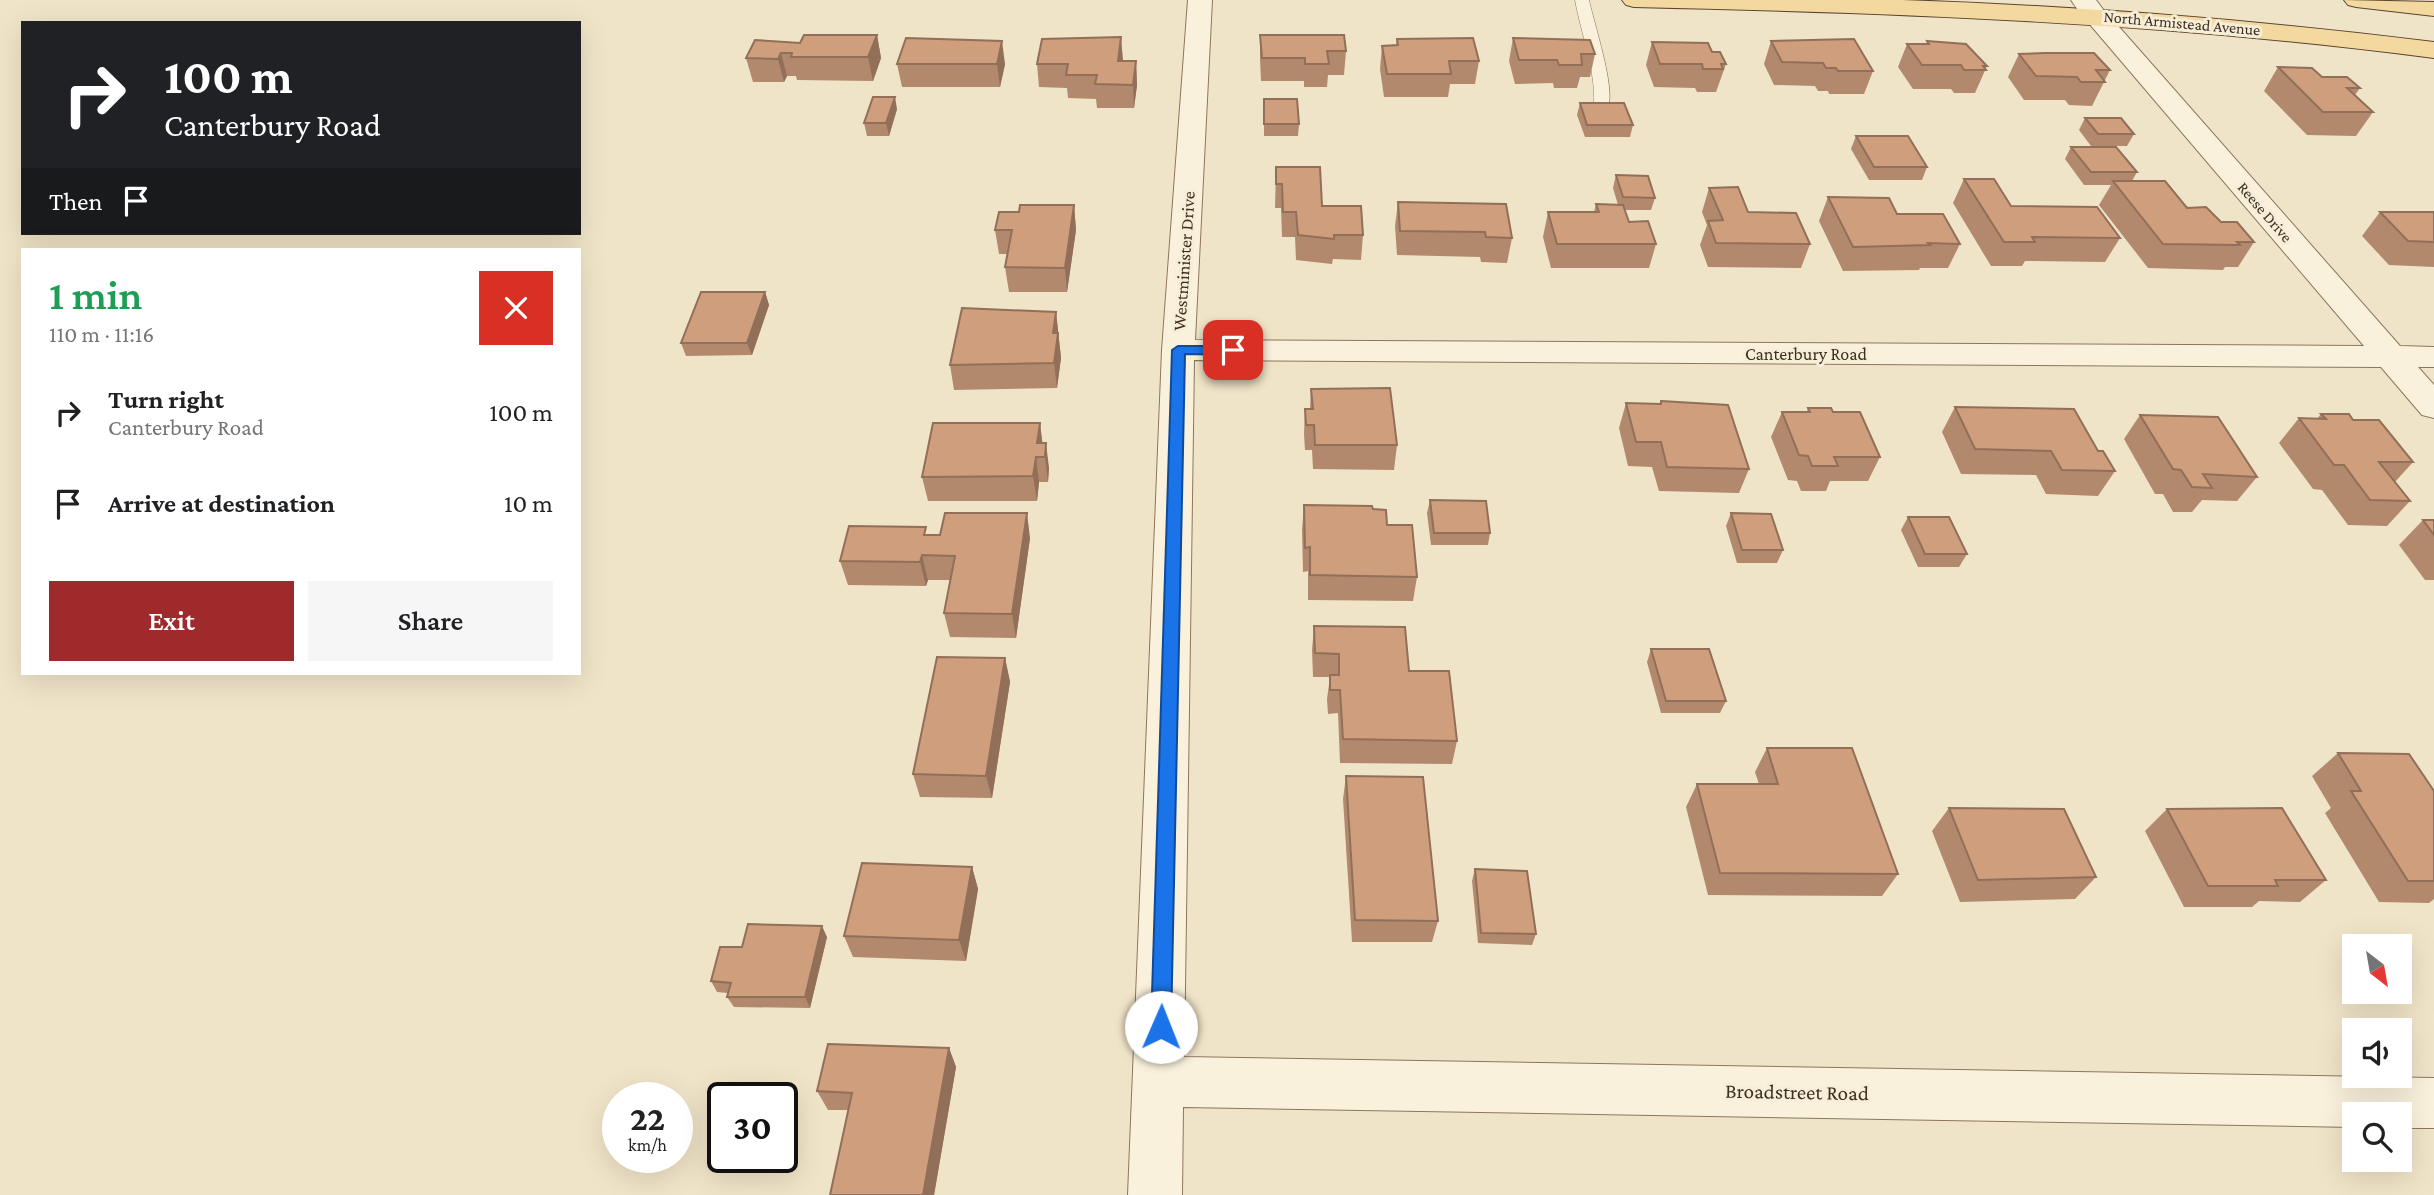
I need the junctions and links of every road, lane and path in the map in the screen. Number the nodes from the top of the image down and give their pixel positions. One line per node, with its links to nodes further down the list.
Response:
1 (1200, 0): 9 (street, Westminister Drive)
2 (1582, 0): 8 (lane)
3 (1634, 0): 5 (main road, North Armistead Avenue)
4 (2356, 0): 6 (main road)
5 (2089, 8): 7 (main road, North Armistead Avenue); 10 (street, Reese Drive)
6 (2434, 9)
7 (2434, 50)
8 (1602, 104)
9 (1178, 350): 10 (street, Canterbury Road); 13 (street, Westminister Drive)
10 (2390, 357): 11 (street, Canterbury Road); 12 (street, Reese Drive)
11 (2434, 357)
12 (2434, 407)
13 (1160, 1082): 14 (street, Broadstreet Road); 15 (street, Westminister Drive)
14 (2434, 1103)
15 (1155, 1195)

